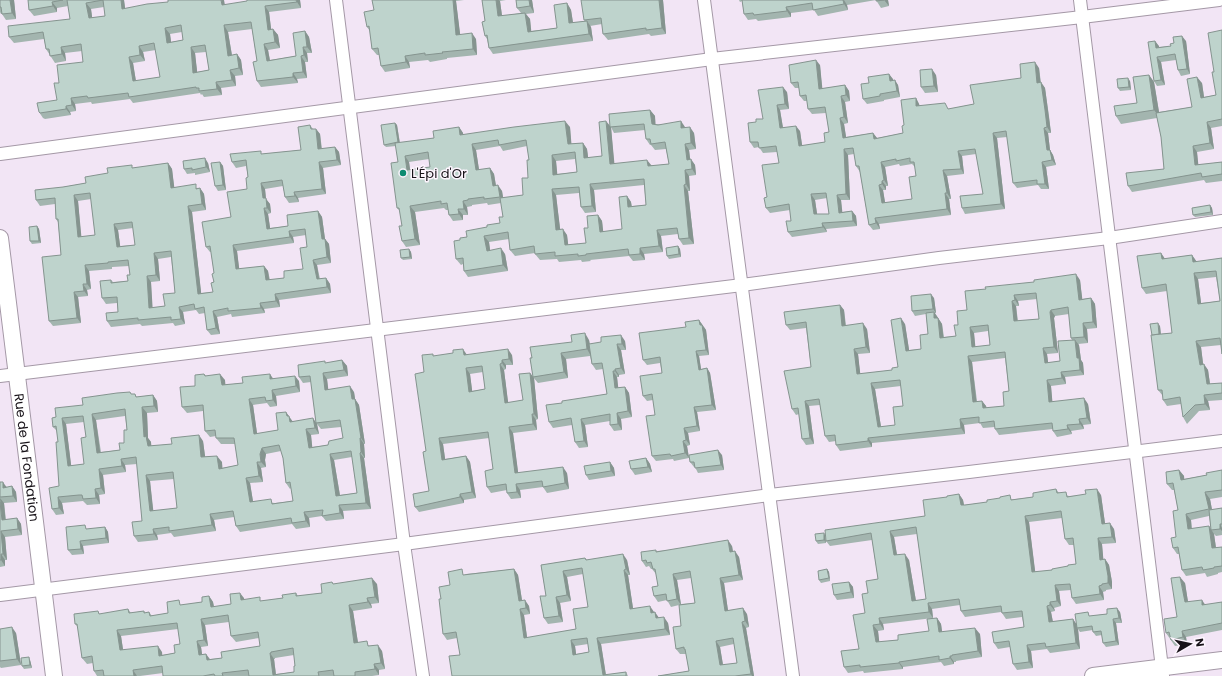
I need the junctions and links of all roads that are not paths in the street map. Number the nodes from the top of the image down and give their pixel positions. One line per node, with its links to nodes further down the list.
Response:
1 (336, 0): 7 (street)
2 (704, 0): 6 (street)
3 (1080, 0): 5 (street)
4 (1219, 0): 5 (street)
5 (1082, 17): 6 (street); 11 (street)
6 (712, 59): 7 (street); 12 (street)
7 (350, 106): 8 (street); 13 (street)
8 (0, 154)
9 (1222, 221): 11 (street)
10 (0, 238): 14 (street, Rue de la Fondation)
11 (1109, 238): 12 (street); 17 (street)
12 (742, 285): 13 (street); 18 (street)
13 (378, 330): 14 (street); 19 (street)
14 (17, 374): 15 (street); 20 (street, Rue de la Fondation)
15 (0, 376)
16 (1222, 441): 17 (street)
17 (1135, 452): 18 (street); 23 (street)
18 (770, 495): 19 (street); 26 (street)
19 (404, 544): 20 (street); 25 (street)
20 (44, 590): 21 (street); 24 (street, Rue de la Fondation)
21 (0, 595)
22 (1222, 660): 23 (street)
23 (1162, 672): 27 (street)
24 (54, 676)
25 (423, 676)
26 (793, 676)
27 (1093, 676)

